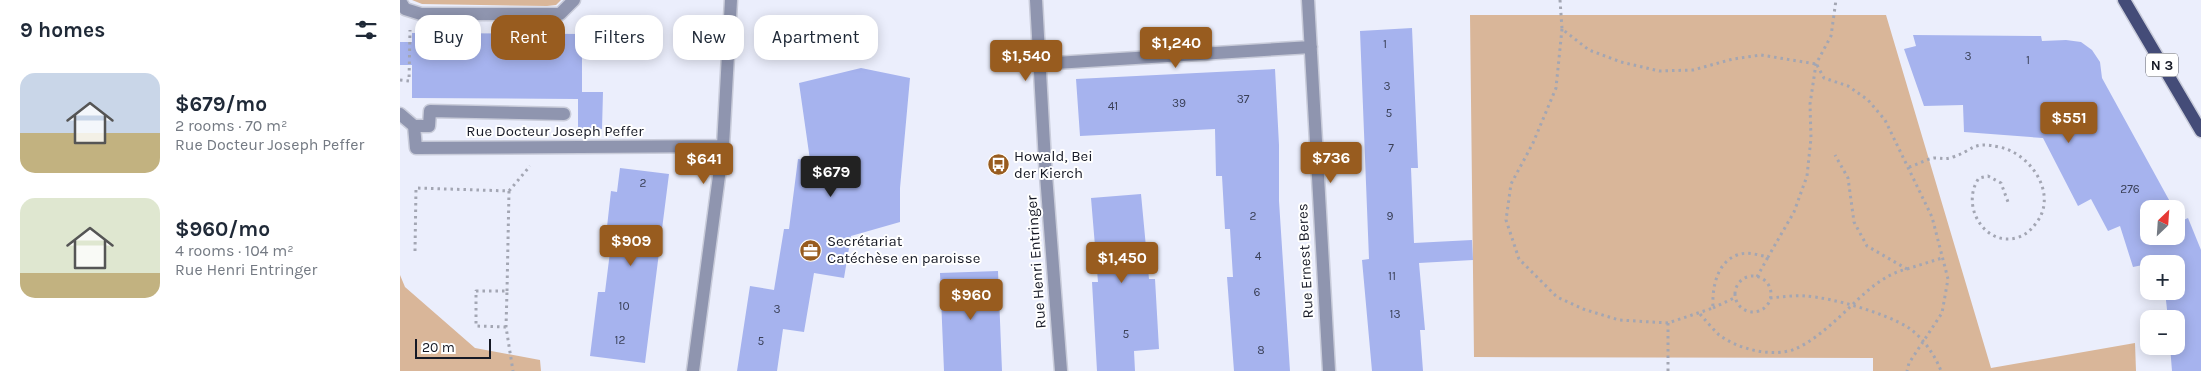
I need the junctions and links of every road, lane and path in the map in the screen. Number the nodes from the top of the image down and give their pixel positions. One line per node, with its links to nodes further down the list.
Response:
1 (574, 0): 9 (street)
2 (731, 0): 19 (street)
3 (1036, 0): 12 (street, Rue Henri Entringer)
4 (1308, 0): 11 (street, Rue Ernest Beres)
5 (1560, 0): 10 (path)
6 (1836, 0): 13 (path)
7 (2124, 0): 18 (main road, N 3)
8 (400, 1): 9 (street)
9 (411, 11): 14 (path)
10 (1562, 29): 13 (path); 36 (path)
11 (1311, 47): 12 (street); 42 (street, Rue Ernest Beres)
12 (1039, 64): 41 (street, Rue Henri Entringer)
13 (1816, 64): 22 (path); 26 (path)
14 (400, 80)
15 (400, 114): 17 (street)
16 (564, 114): 17 (street)
17 (414, 126): 20 (street, Rue Docteur Joseph Peffer)
18 (2201, 131)
19 (723, 146): 20 (street, Rue Docteur Joseph Peffer); 40 (street)
20 (547, 147): 23 (path)
21 (1835, 155): 28 (path)
22 (1909, 167): 24 (path); 27 (path)
23 (509, 191): 25 (path); 30 (path)
24 (2008, 202)
25 (415, 251)
26 (1768, 257): 29 (path); 34 (path)
27 (1942, 258): 28 (path); 38 (path)
28 (1907, 269): 33 (path)
29 (1757, 277): 31 (path); 32 (path)
30 (507, 291): 37 (path); 37 (path)
31 (1736, 297): 32 (path); 34 (path)
32 (1770, 298): 33 (path)
33 (1851, 306): 35 (path); 38 (path)
34 (1713, 308): 35 (path)
35 (1700, 314): 36 (path)
36 (1668, 323): 43 (path)
37 (506, 327): 39 (path)
38 (1924, 341): 44 (path); 45 (path)
39 (513, 371)
40 (693, 371)
41 (1061, 371)
42 (1329, 371)
43 (1668, 371)
44 (1907, 371)
45 (1941, 371)

